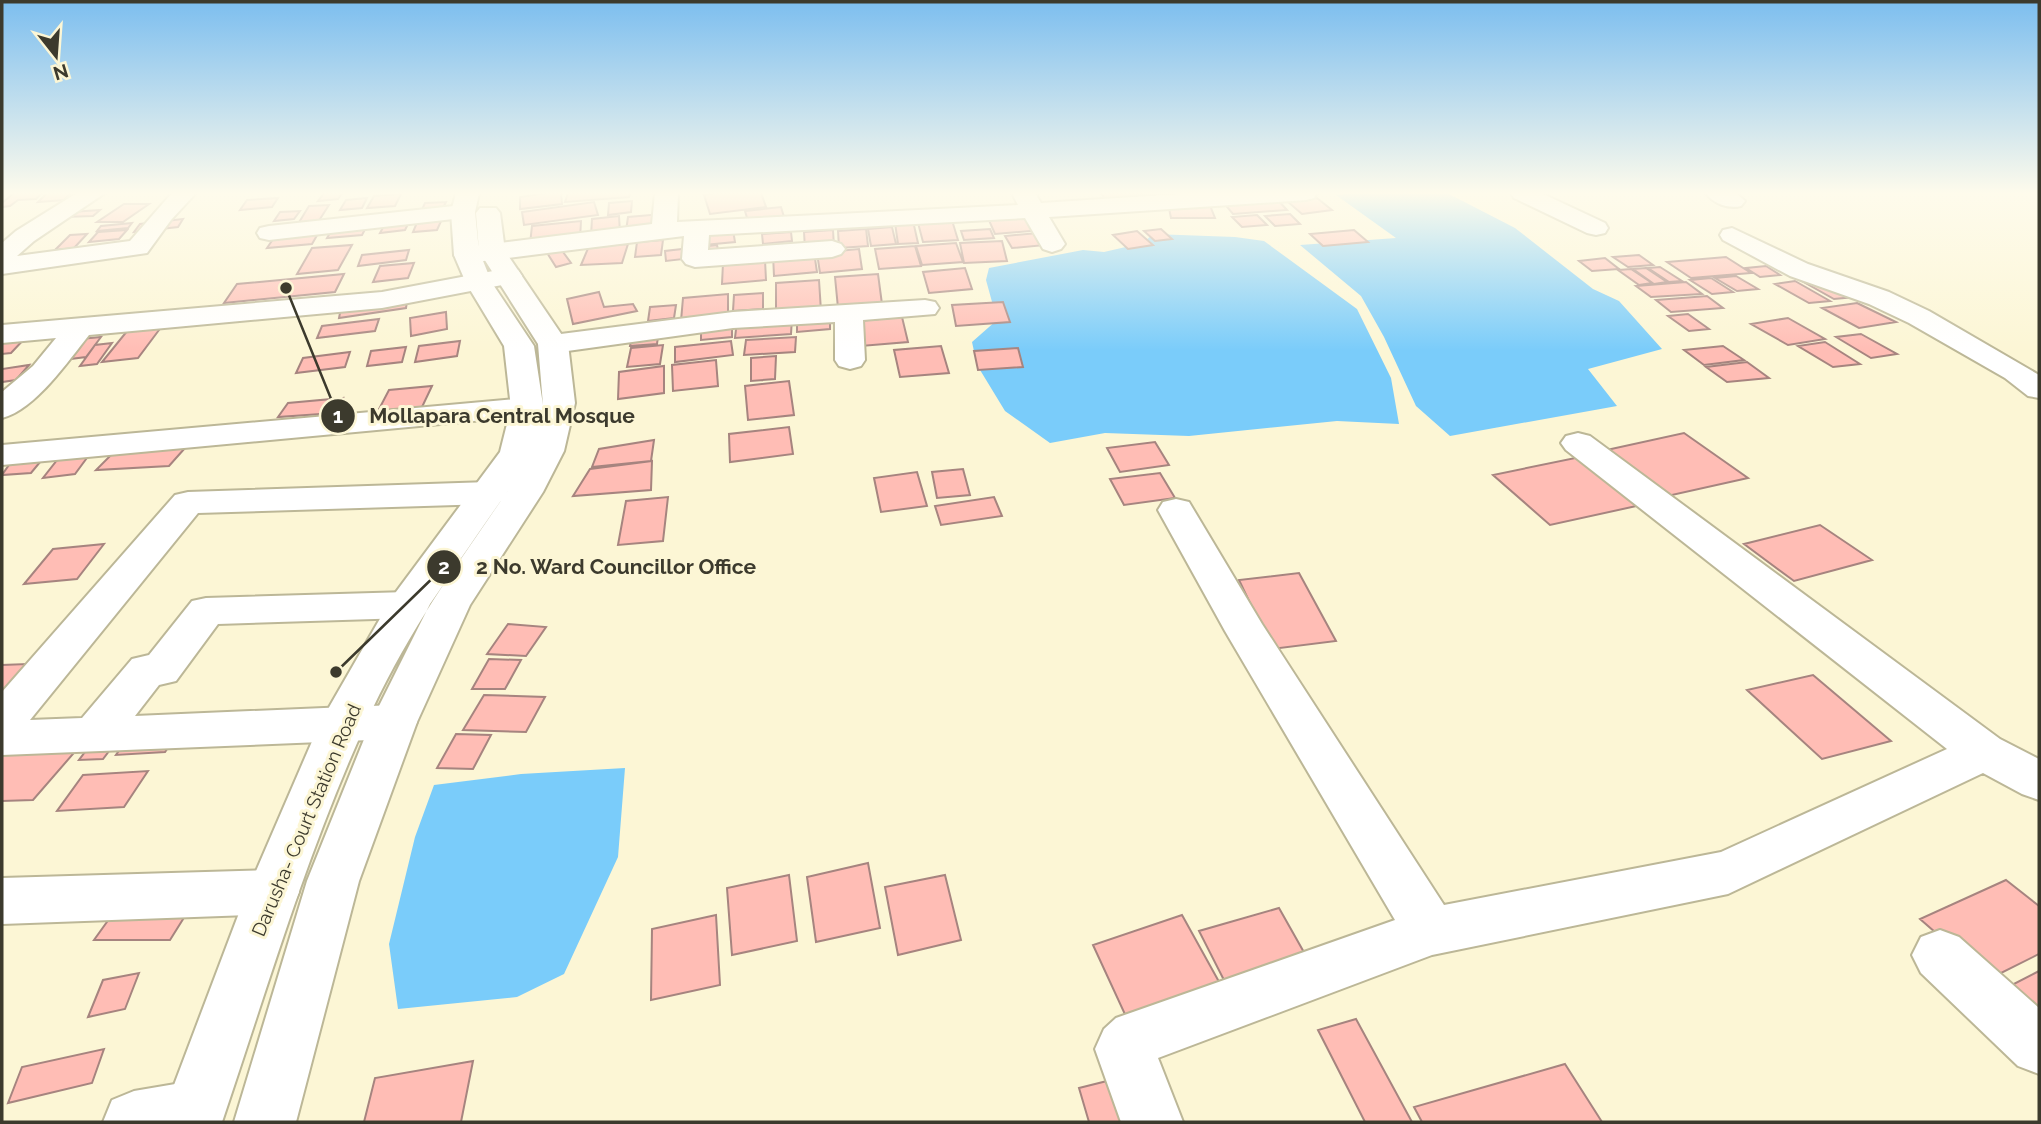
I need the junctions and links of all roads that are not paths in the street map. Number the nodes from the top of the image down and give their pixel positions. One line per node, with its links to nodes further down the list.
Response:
1 (140, 245): 8 (street)
2 (466, 245): 11 (street)
3 (482, 245): 18 (street, Darusha- Court Station Road)
4 (485, 245): 13 (street)
5 (696, 245): 7 (street)
6 (1752, 245): 16 (street)
7 (852, 248)
8 (2, 266)
9 (925, 308): 10 (street)
10 (849, 313): 13 (street); 14 (street)
11 (69, 329): 12 (street); 15 (street); 17 (street)
12 (2, 334)
13 (553, 344): 25 (street)
14 (850, 360)
15 (2, 362)
16 (2039, 389)
17 (2, 408)
18 (527, 408): 20 (street); 21 (street, Darusha- Court Station Road)
19 (1578, 443): 29 (street)
20 (2, 455)
21 (489, 493): 23 (street, Darusha- Court Station Road); 24 (street)
22 (1176, 510): 33 (street)
23 (407, 606): 26 (street, Darusha- Court Station Road); 27 (street)
24 (2, 722)
25 (394, 722): 26 (street); 38 (street)
26 (343, 723): 27 (street); 31 (street, Darusha- Court Station Road)
27 (96, 732): 28 (street)
28 (2, 738)
29 (1984, 751): 30 (street); 33 (street)
30 (2039, 781)
31 (273, 892): 32 (street); 36 (street, Darusha- Court Station Road)
32 (2, 901)
33 (1431, 931): 39 (street)
34 (1940, 955): 35 (street)
35 (2039, 1046)
36 (192, 1117): 37 (street)
37 (134, 1122)
38 (265, 1122)
39 (1152, 1122)

